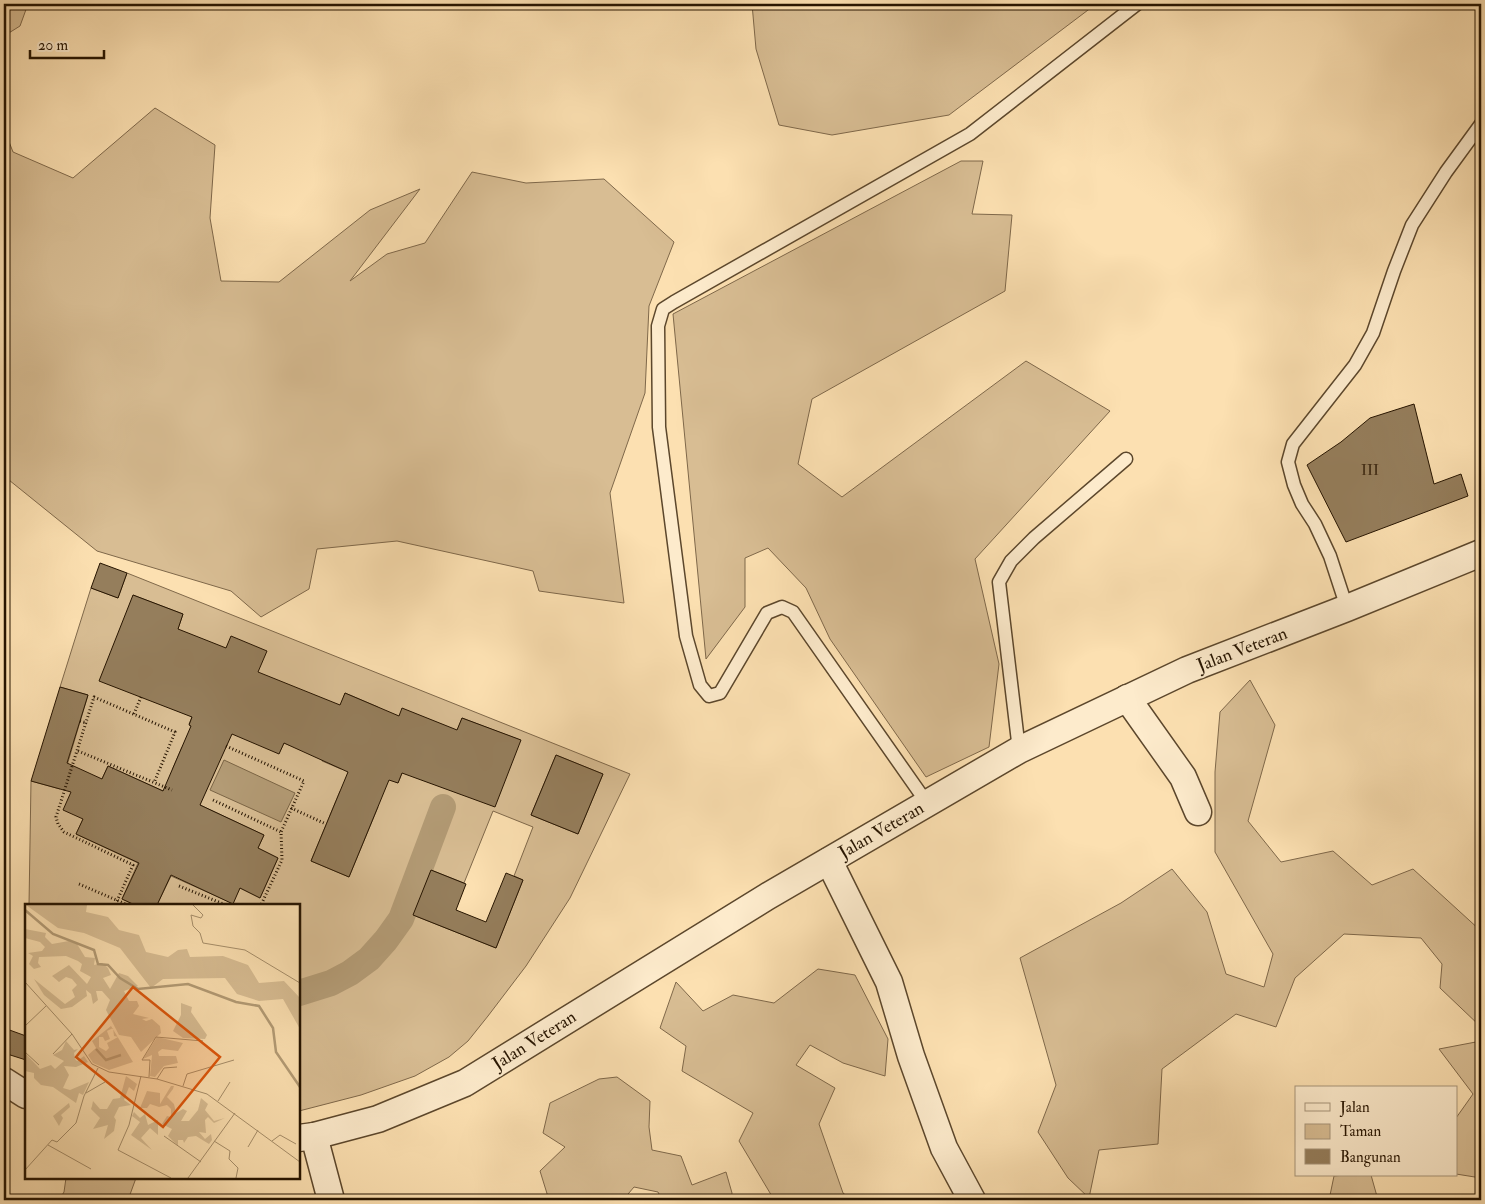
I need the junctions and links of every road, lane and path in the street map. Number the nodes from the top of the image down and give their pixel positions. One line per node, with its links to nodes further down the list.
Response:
1 (1137, 4): 17 (lane)
2 (1481, 124): 5 (lane)
3 (1126, 459): 12 (lane)
4 (1481, 553): 5 (street, Jalan Veteran)
5 (1347, 608): 7 (street, Jalan Veteran)
6 (141, 697): 8 (path)
7 (1127, 698): 12 (street, Jalan Veteran); 19 (street)
8 (134, 714): 10 (path); 14 (path)
9 (80, 721): 10 (path)
10 (86, 723): 13 (path)
11 (226, 746): 18 (path)
12 (1019, 750): 17 (street, Jalan Veteran)
13 (78, 751): 14 (path); 25 (path)
14 (154, 783): 15 (path)
15 (172, 790)
16 (213, 800): 21 (path)
17 (927, 803): 22 (street, Jalan Veteran)
18 (291, 808): 20 (path); 21 (path)
19 (1198, 812)
20 (326, 824)
21 (280, 832): 28 (path)
22 (829, 861): 31 (street, Jalan Veteran); 33 (street)
23 (79, 884): 25 (path)
24 (179, 886): 27 (path)
25 (117, 901): 26 (path)
26 (125, 904)
27 (224, 904)
28 (261, 904)
29 (4, 1081): 30 (street)
30 (25, 1094)
31 (306, 1137): 32 (street)
32 (331, 1200)
33 (972, 1200)

